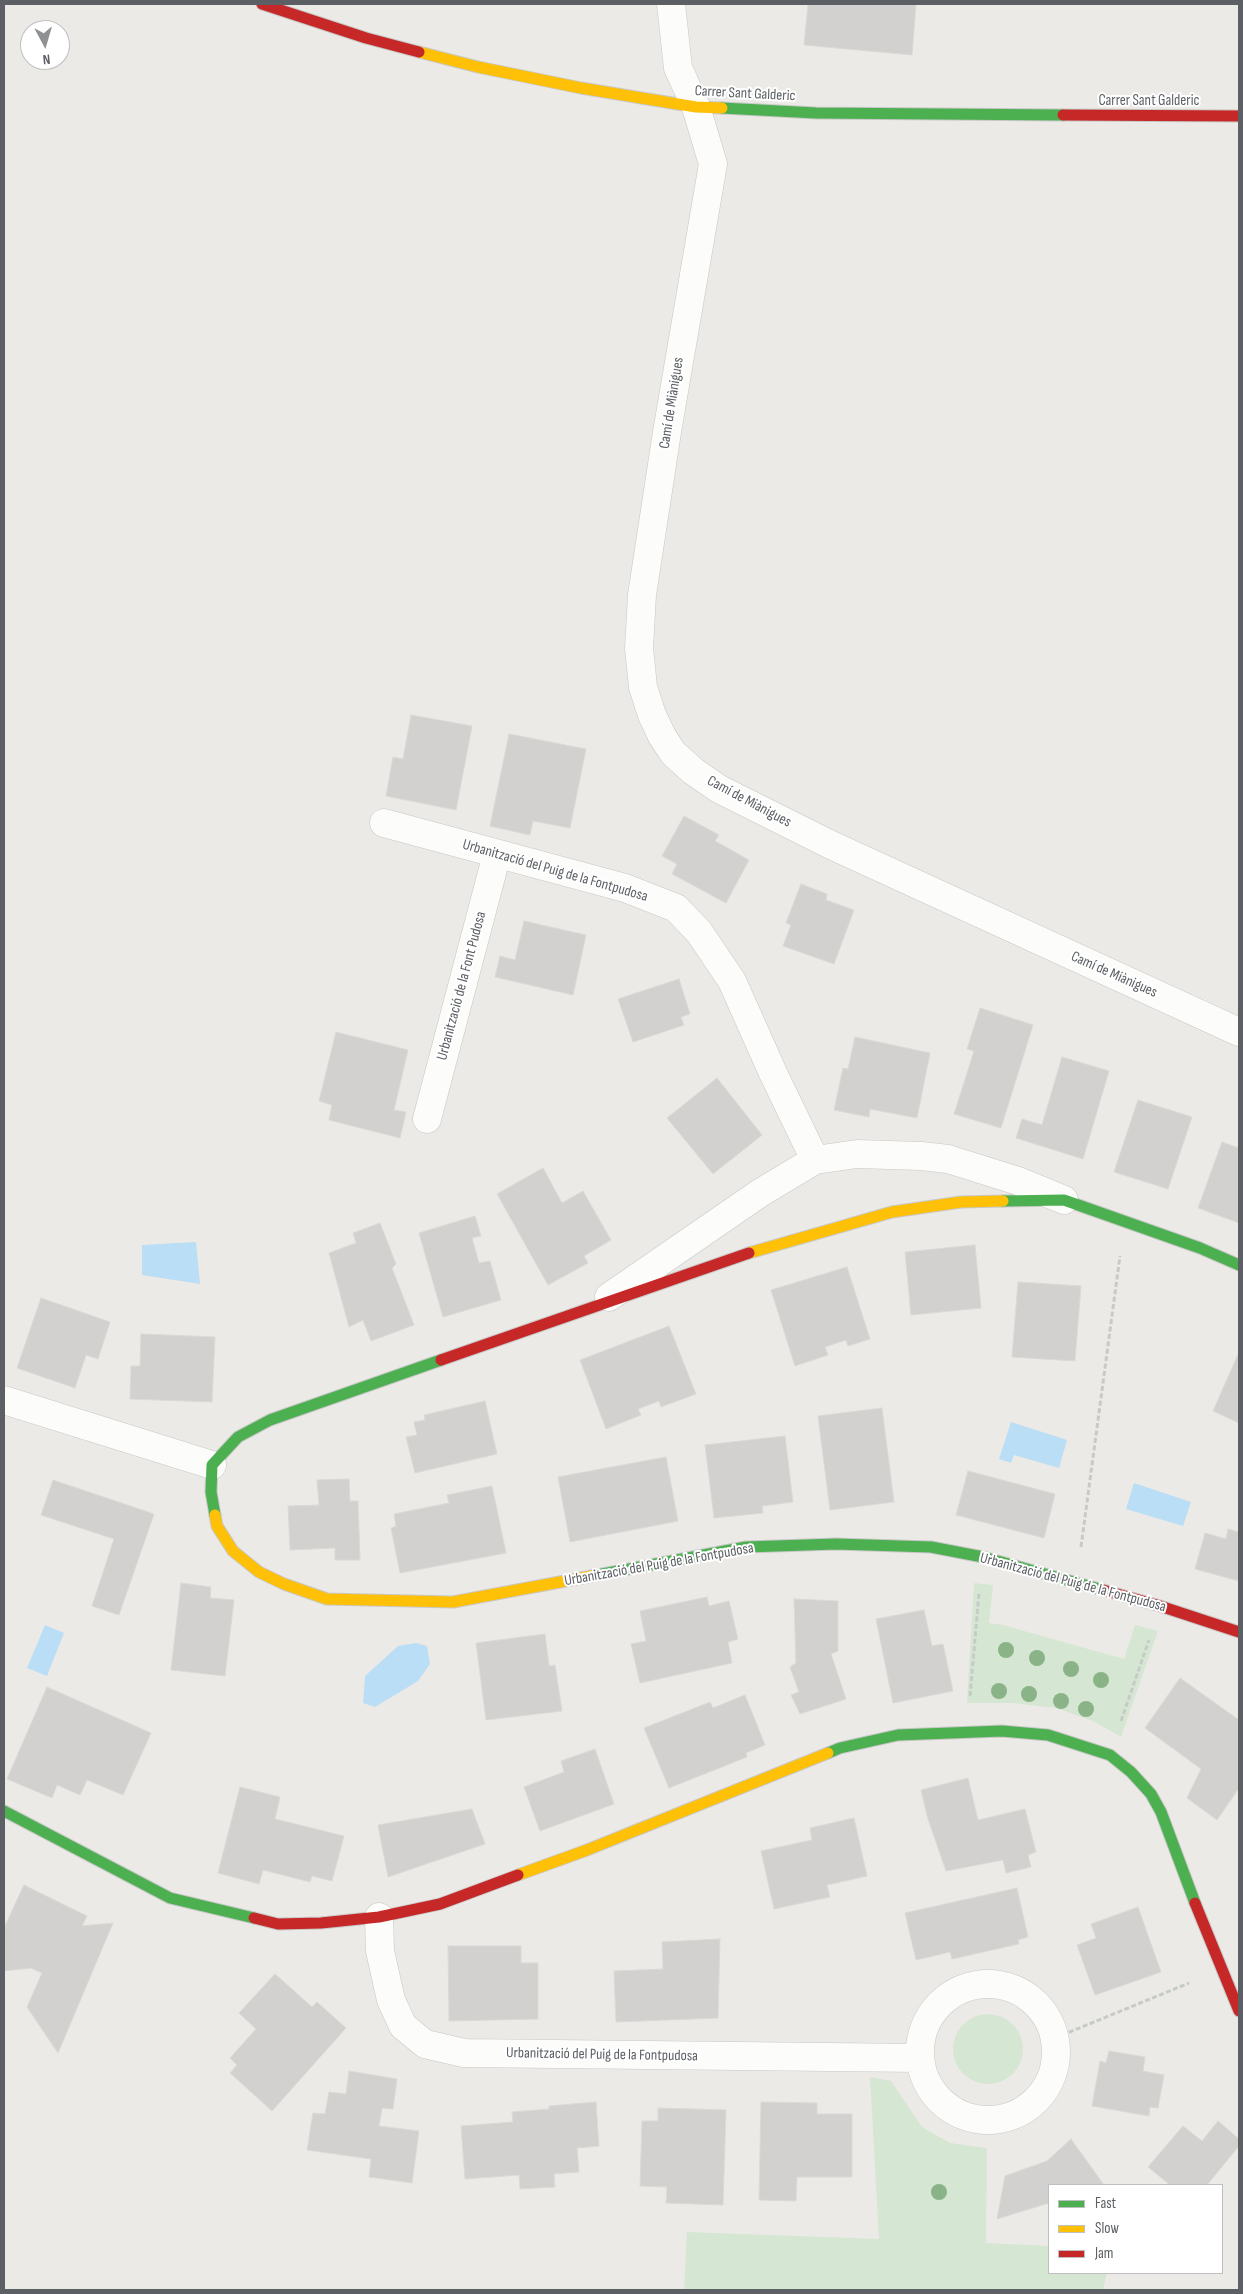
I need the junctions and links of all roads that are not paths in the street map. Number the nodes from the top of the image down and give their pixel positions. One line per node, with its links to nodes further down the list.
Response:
1 (262, 4): 3 (street, Carrer Sant Galderic)
2 (671, 4): 3 (street, Camí de Miànigues)
3 (696, 107): 4 (street, Carrer Sant Galderic); 7 (street, Camí de Miànigues)
4 (1239, 116)
5 (384, 823): 6 (street, Urbanització del Puig de la Fontpudosa)
6 (497, 854): 8 (street, Urbanització de la Font Pudosa); 9 (street, Urbanització del Puig de la Fontpudosa)
7 (1239, 1032)
8 (427, 1119)
9 (815, 1160): 10 (street); 12 (street)
10 (1064, 1200): 11 (street); 12 (street)
11 (1239, 1265)
12 (601, 1304): 14 (street)
13 (4, 1400): 14 (street)
14 (212, 1465): 15 (street, Urbanització del Puig de la Fontpudosa)
15 (1239, 1632)
16 (4, 1811): 17 (street)
17 (380, 1917): 18 (street); 19 (street, Urbanització del Puig de la Fontpudosa)
18 (1239, 2010)
19 (920, 2058): 19 (street)

